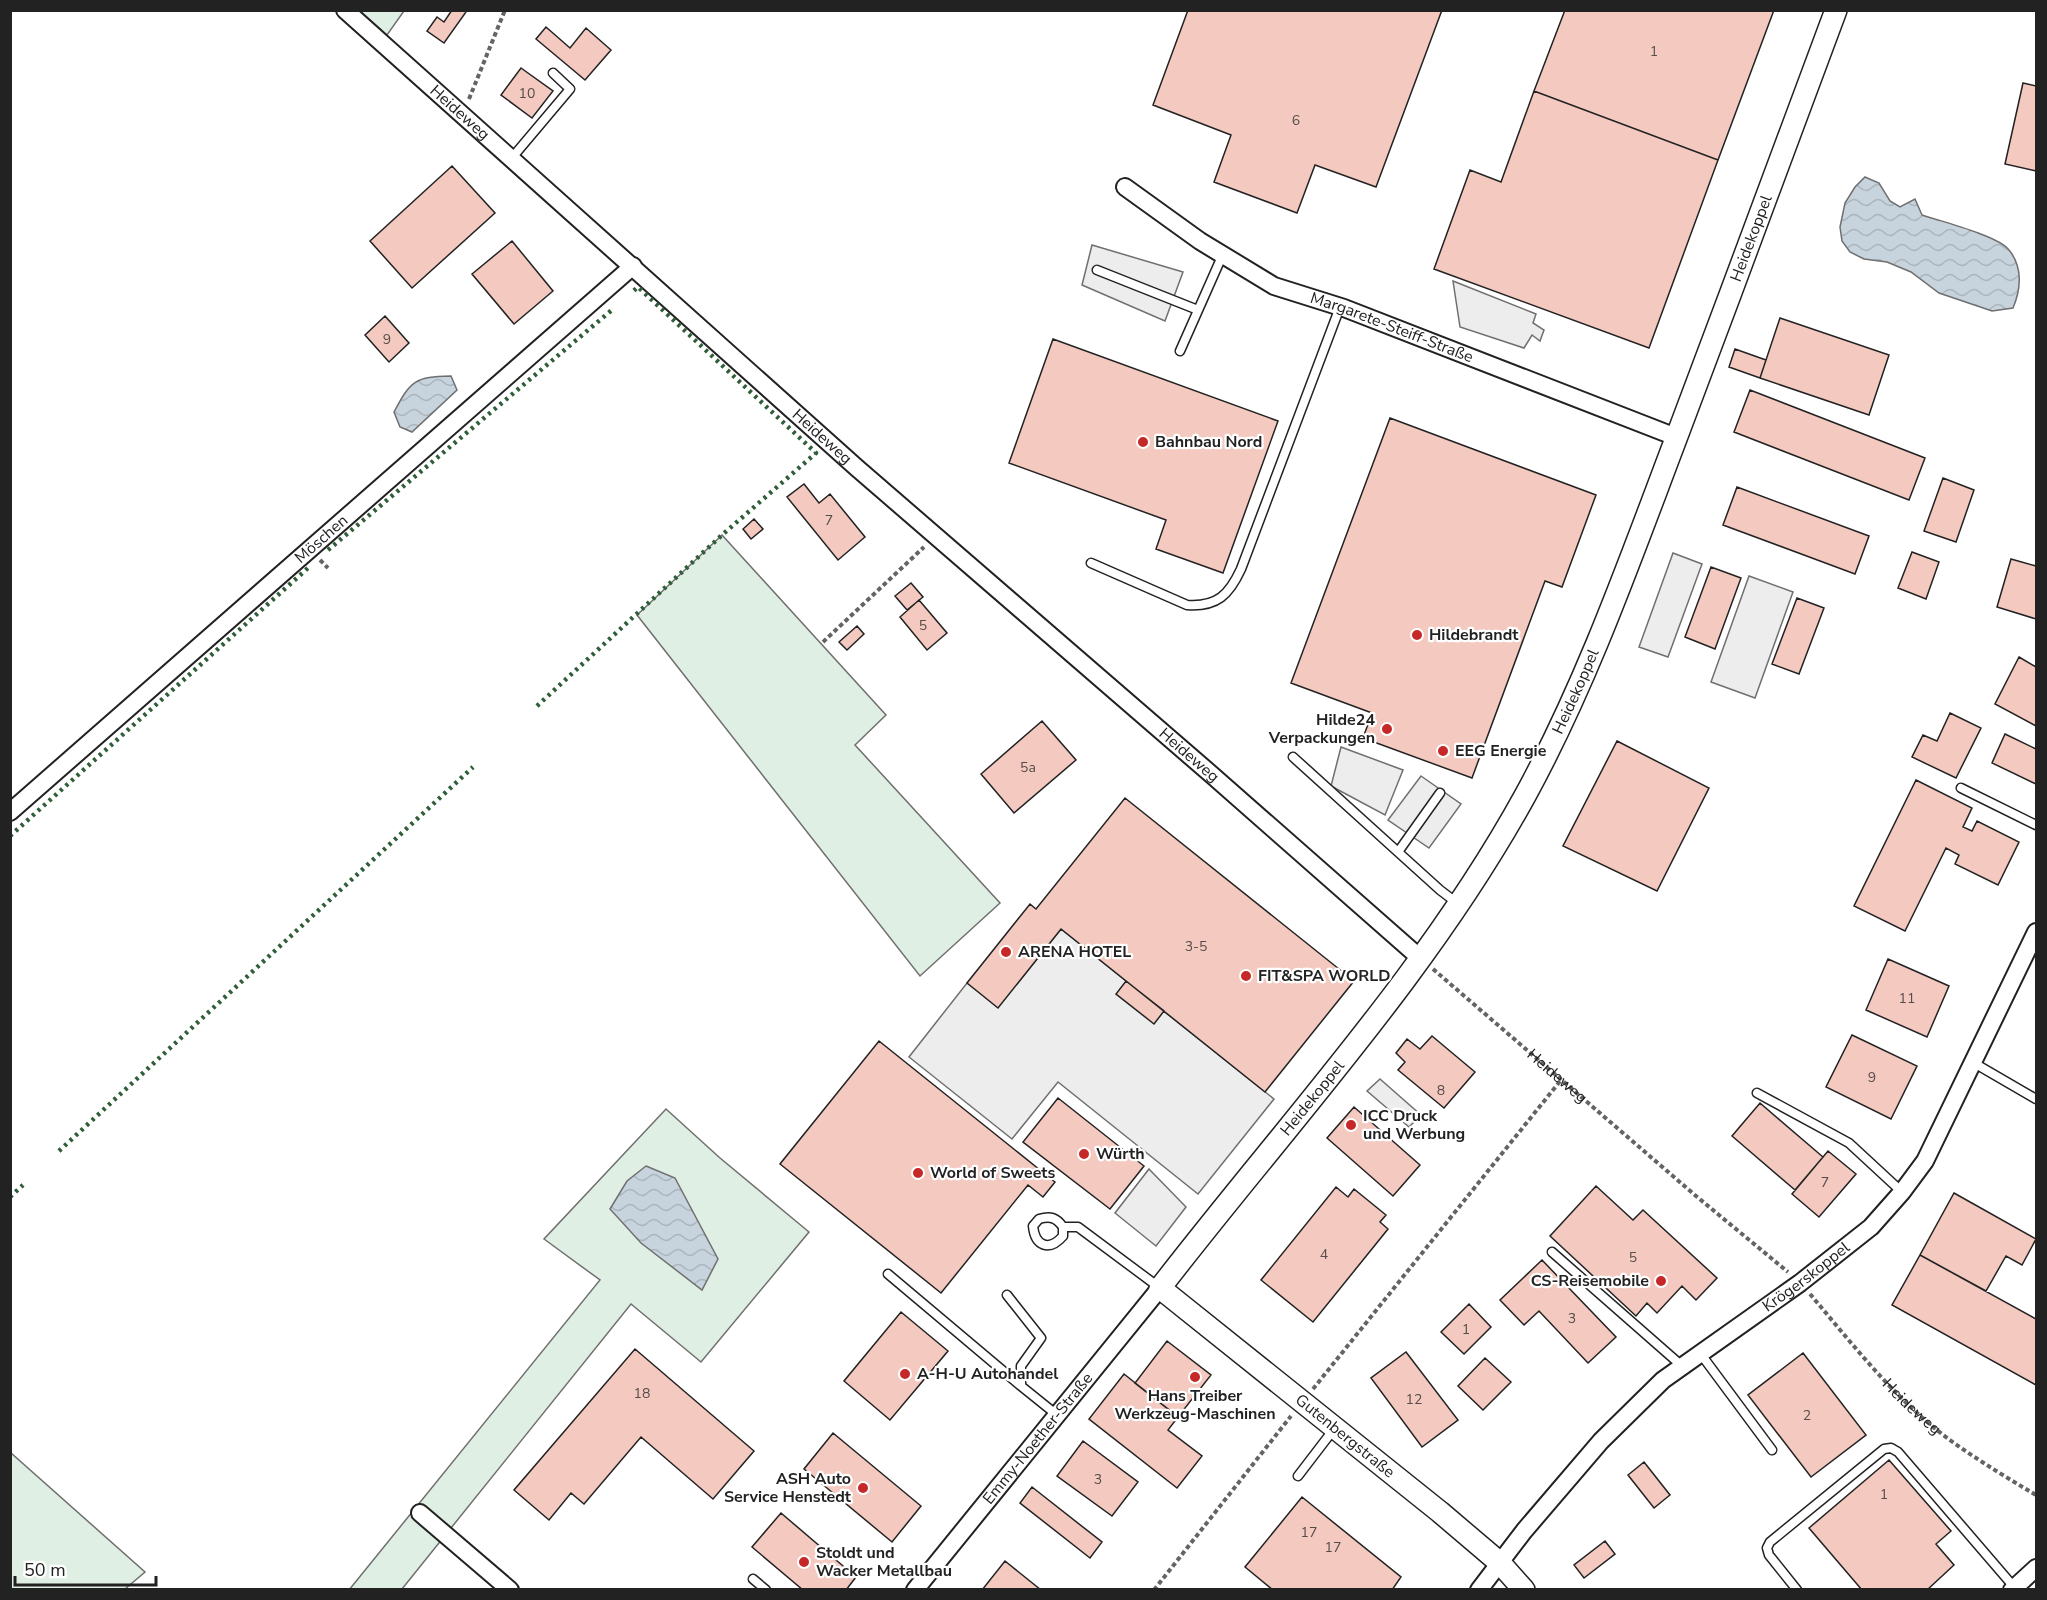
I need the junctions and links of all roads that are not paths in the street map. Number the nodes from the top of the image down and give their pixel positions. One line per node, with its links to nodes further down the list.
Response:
1 (345, 10): 4 (street, Heideweg)
2 (1836, 10): 12 (street, Heidekoppel)
3 (553, 73): 4 (lane)
4 (511, 159): 7 (street, Heideweg)
5 (1125, 187): 6 (street, Margarete-Steiff-Straße)
6 (1223, 254): 9 (street, Margarete-Steiff-Straße); 10 (lane)
7 (633, 267): 17 (street, Möschen); 22 (street, Heideweg)
8 (1097, 270): 10 (lane)
9 (1340, 307): 12 (street, Margarete-Steiff-Straße); 13 (lane)
10 (1198, 310): 11 (lane)
11 (1180, 351)
12 (1676, 437): 20 (street, Heidekoppel)
13 (1091, 563)
14 (1293, 758): 19 (lane)
15 (1961, 788): 18 (lane)
16 (1440, 793): 19 (lane)
17 (10, 812)
18 (2037, 825)
19 (1398, 852): 20 (lane)
20 (1458, 903): 22 (street, Heidekoppel)
21 (2037, 932): 23 (street, Krögerskoppel)
22 (1420, 958): 30 (street, Heidekoppel)
23 (1974, 1063): 25 (lane); 26 (street, Krögerskoppel)
24 (1756, 1092): 26 (lane)
25 (2037, 1099)
26 (1902, 1192): 32 (street, Krögerskoppel)
27 (1063, 1227): 30 (lane)
28 (1552, 1252): 33 (lane)
29 (888, 1274): 34 (lane)
30 (1160, 1288): 35 (street, Emmy-Noether-Straße); 36 (street, Gutenbergstraße)
31 (1007, 1295): 34 (lane)
32 (1700, 1353): 33 (street, Krögerskoppel); 37 (lane)
33 (1682, 1366): 40 (street, Krögerskoppel)
34 (1021, 1386): 35 (lane)
35 (1057, 1415): 46 (street, Emmy-Noether-Straße)
36 (1335, 1428): 38 (lane); 40 (street, Gutenbergstraße)
37 (1772, 1450)
38 (1298, 1476)
39 (420, 1513): 44 (street)
40 (1500, 1563): 47 (street, Krögerskoppel); 48 (street, Gutenbergstraße)
41 (2037, 1568): 43 (street)
42 (753, 1579): 45 (lane)
43 (2013, 1588): 49 (lane)
44 (510, 1590)
45 (766, 1590)
46 (915, 1590)
47 (1479, 1590)
48 (1524, 1590)
49 (1797, 1590)

